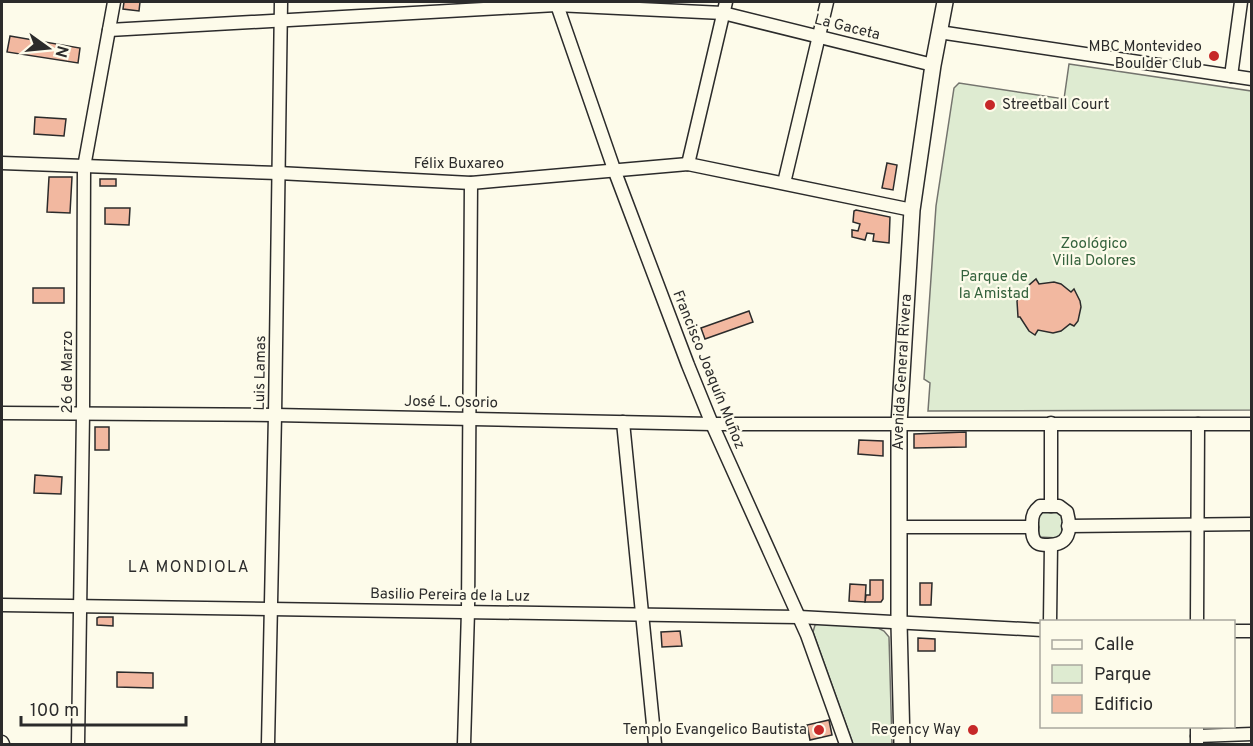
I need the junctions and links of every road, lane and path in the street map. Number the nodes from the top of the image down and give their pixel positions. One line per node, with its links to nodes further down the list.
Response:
1 (114, 2): 9 (street, 26 de Marzo)
2 (281, 2): 8 (street, Luis Lamas)
3 (827, 2): 11 (street)
4 (945, 2): 10 (main road, Avenida General Rivera)
5 (1241, 2): 13 (street)
6 (556, 3): 7 (street, La Gaceta); 8 (street, La Gaceta); 18 (street, Francisco Joaquín Muñoz)
7 (725, 7): 11 (street, La Gaceta); 16 (street)
8 (280, 21): 9 (street, La Gaceta); 19 (street, Luis Lamas)
9 (109, 30): 17 (street, 26 de Marzo)
10 (939, 32): 12 (main road, Avenida General Rivera); 13 (street)
11 (819, 36): 12 (street, La Gaceta); 21 (street)
12 (933, 65): 22 (main road, Avenida General Rivera)
13 (1231, 76): 14 (street)
14 (1251, 79)
15 (2, 163): 17 (street, Félix Buxareo)
16 (688, 164): 18 (street, Félix Buxareo); 21 (street, Félix Buxareo)
17 (84, 166): 19 (street, Félix Buxareo); 24 (street, 26 de Marzo)
18 (615, 172): 20 (street, Félix Buxareo); 29 (street, Francisco Joaquín Muñoz)
19 (278, 173): 20 (street, Félix Buxareo); 25 (street, Luis Lamas)
20 (471, 183): 26 (street)
21 (784, 183): 22 (street, Félix Buxareo)
22 (912, 210): 30 (main road, Avenida General Rivera)
23 (2, 413): 24 (street, José L. Osorio)
24 (83, 414): 25 (street, José L. Osorio); 41 (street, 26 de Marzo)
25 (275, 415): 26 (street, José L. Osorio); 42 (street, Luis Lamas)
26 (469, 418): 27 (street, José L. Osorio); 43 (street)
27 (623, 422): 29 (street, José L. Osorio); 44 (street)
28 (1051, 423): 30 (street, José L. Osorio); 31 (street, José L. Osorio); 33 (street)
29 (712, 424): 30 (street, José L. Osorio); 45 (street, Francisco Joaquín Muñoz)
30 (899, 424): 36 (main road, Avenida General Rivera)
31 (1198, 424): 32 (street, José L. Osorio); 35 (street)
32 (1251, 424)
33 (1051, 506): 37 (street); 38 (street)
34 (1251, 524): 35 (street)
35 (1197, 525): 38 (street); 47 (street)
36 (898, 527): 37 (street); 48 (main road, Avenida General Rivera)
37 (1032, 527): 39 (street)
38 (1068, 530): 39 (street)
39 (1051, 545): 46 (street)
40 (2, 605): 41 (street, Basilio Pereira de la Luz)
41 (80, 606): 42 (street, Basilio Pereira de la Luz); 54 (street, 26 de Marzo)
42 (270, 609): 43 (street, Basilio Pereira de la Luz); 55 (street, Luis Lamas)
43 (468, 611): 44 (street, Basilio Pereira de la Luz); 56 (street)
44 (642, 615): 45 (street, Basilio Pereira de la Luz); 57 (street)
45 (799, 617): 48 (street, Basilio Pereira de la Luz); 58 (street, Francisco Joaquín Muñoz)
46 (1050, 620)
47 (1197, 620)
48 (899, 622): 49 (street, Basilio Pereira de la Luz); 59 (main road, Avenida General Rivera)
49 (1040, 630)
50 (1235, 631): 51 (street)
51 (1251, 631)
52 (1251, 734): 53 (street)
53 (1197, 736)
54 (78, 744)
55 (268, 744)
56 (464, 744)
57 (655, 744)
58 (846, 744)
59 (902, 744)

